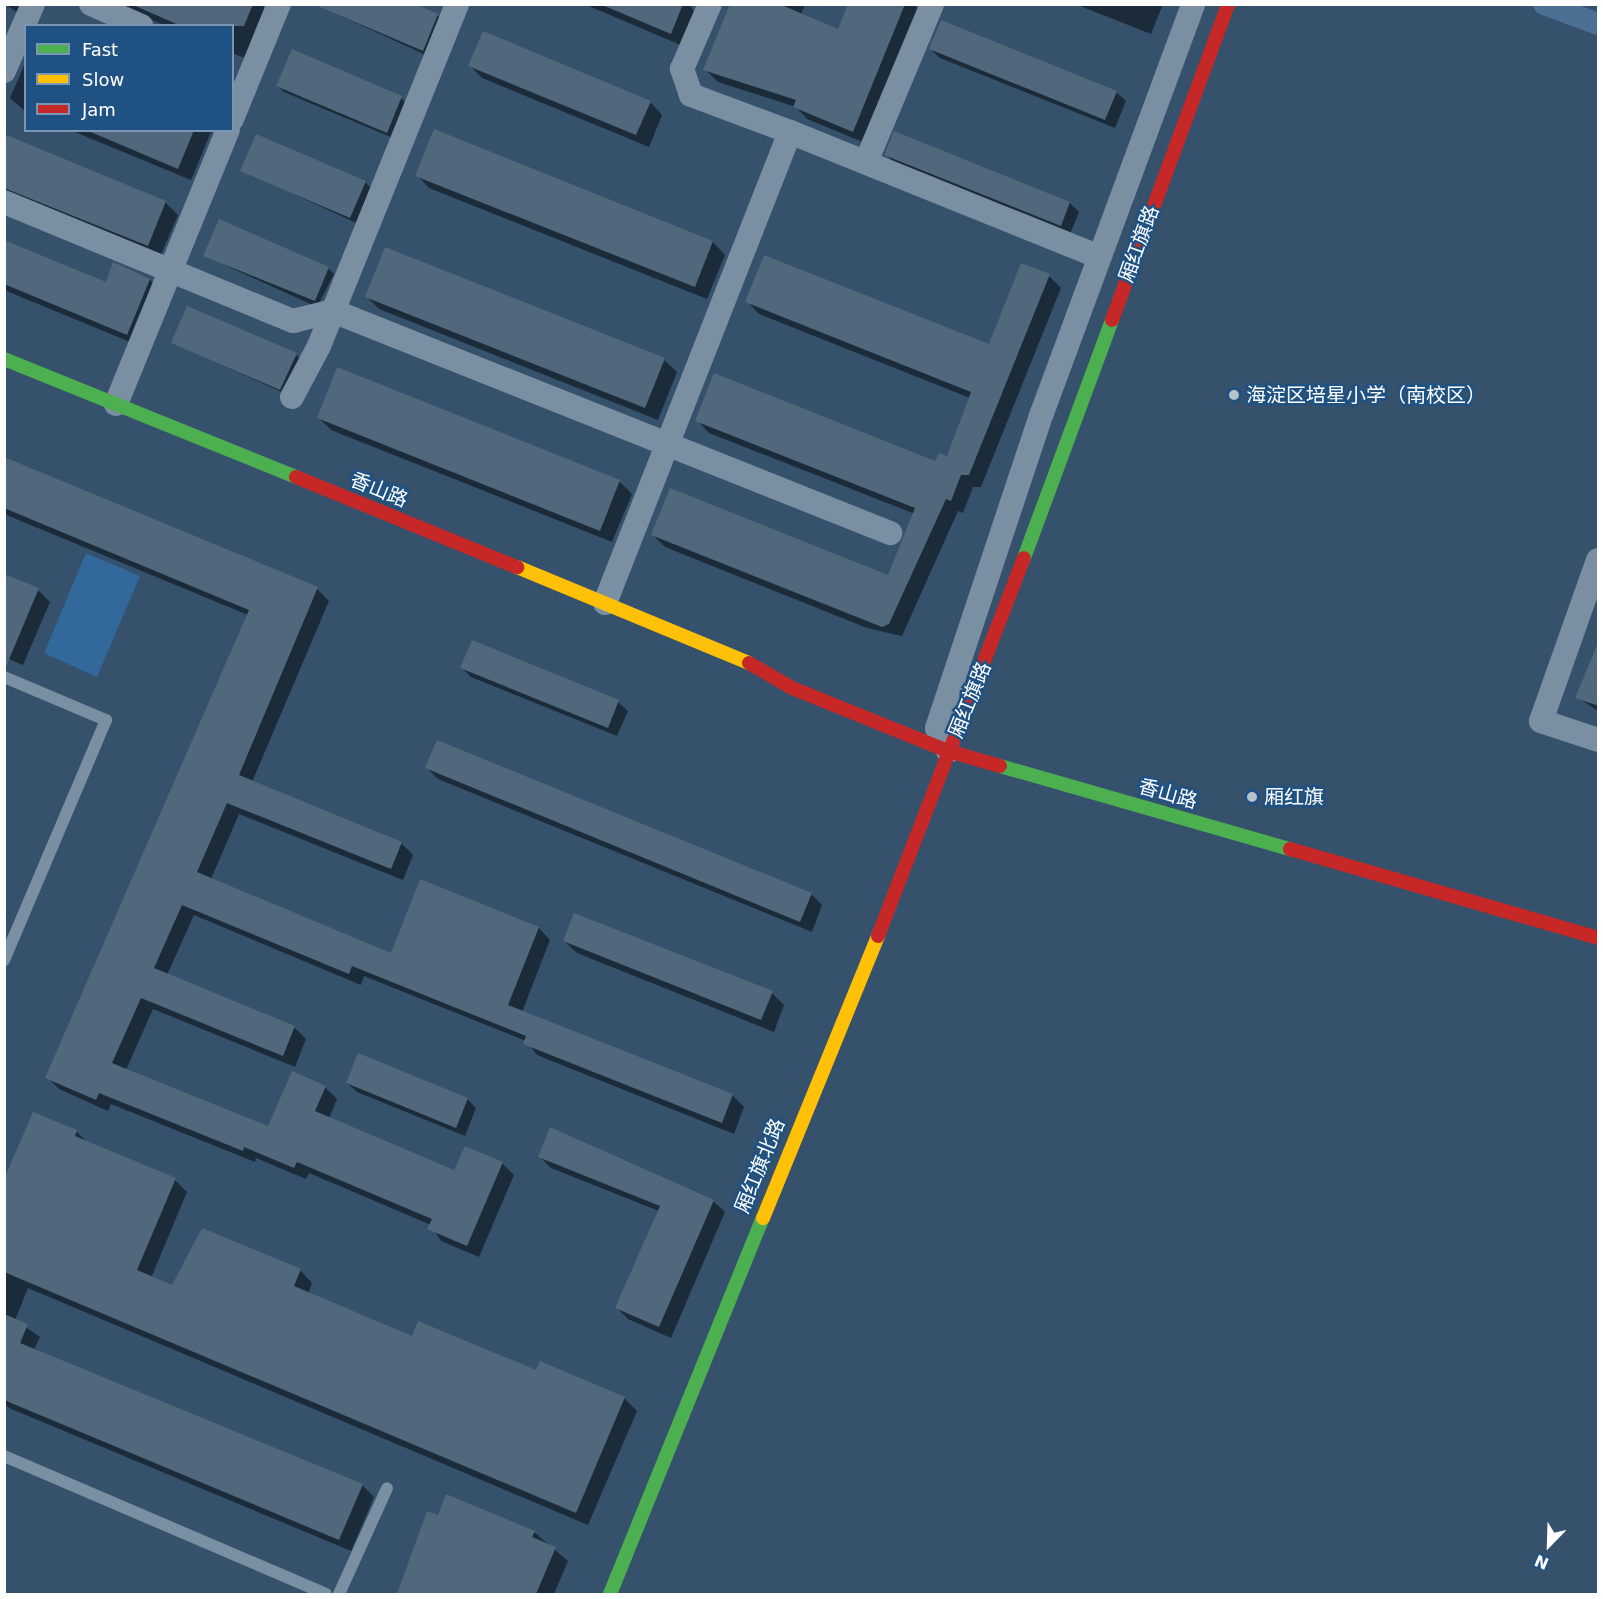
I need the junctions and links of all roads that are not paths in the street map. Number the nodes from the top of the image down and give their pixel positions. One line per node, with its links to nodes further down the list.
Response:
1 (33, 4): 9 (street)
2 (91, 4): 10 (street)
3 (279, 4): 12 (street)
4 (457, 4): 21 (street)
5 (710, 4): 16 (street)
6 (932, 4): 17 (street)
7 (1193, 4): 19 (street, 厢红旗路)
8 (1228, 4): 32 (street, 厢红旗路)
9 (24, 24)
10 (136, 24)
11 (24, 25): 13 (street)
12 (242, 68): 14 (street)
13 (4, 71)
14 (234, 110)
15 (227, 132): 20 (street)
16 (790, 132): 17 (street); 25 (street)
17 (866, 162): 19 (street)
18 (4, 202): 20 (street)
19 (1099, 257): 32 (street, 厢红旗路)
20 (171, 273): 21 (street); 24 (street)
21 (333, 311): 23 (street); 25 (street)
22 (4, 359): 24 (street, 香山路)
23 (292, 397)
24 (116, 404): 28 (street, 香山路)
25 (667, 444): 26 (street); 28 (street)
26 (890, 533)
27 (1599, 560): 33 (street)
28 (605, 603): 29 (street, 香山路)
29 (739, 657): 30 (street, 香山路); 32 (street, 香山路)
30 (788, 668)
31 (4, 677): 35 (lane)
32 (948, 735): 34 (street, 香山路); 40 (street, 厢红旗北路)
33 (1599, 740)
34 (1599, 938)
35 (4, 960)
36 (4, 1456): 38 (lane)
37 (387, 1488): 39 (lane)
38 (326, 1594)
39 (339, 1594)
40 (610, 1594)

